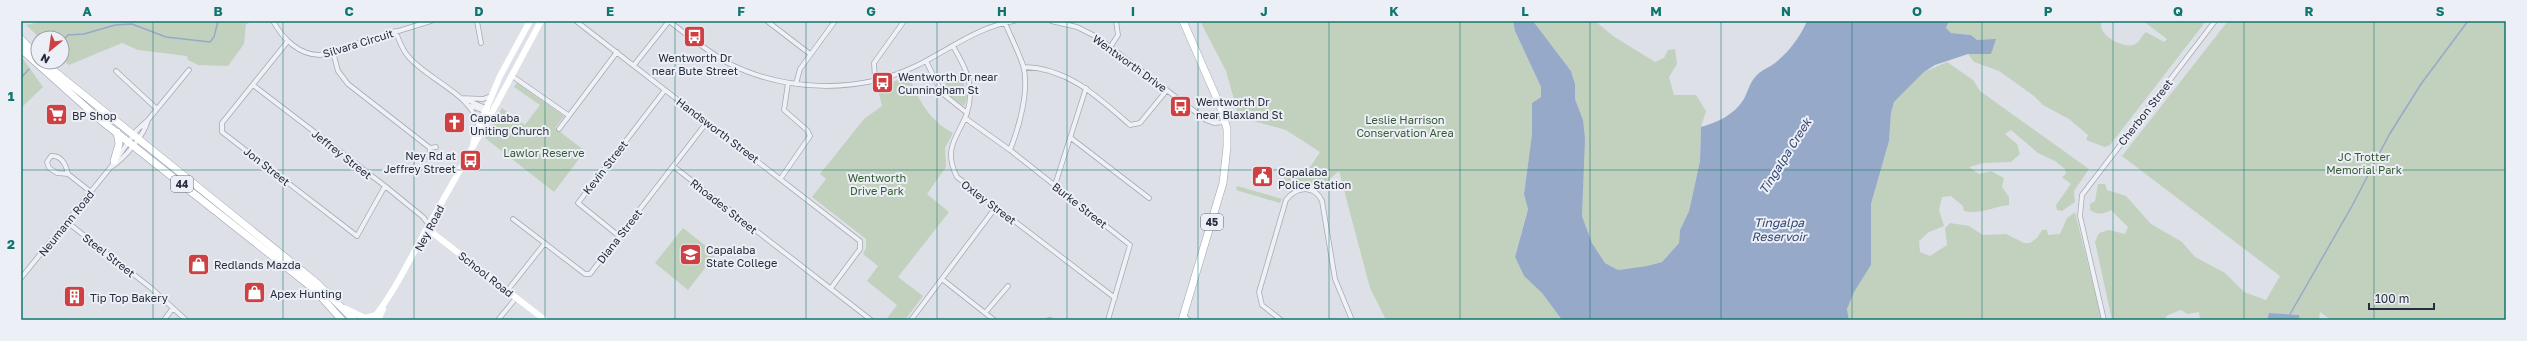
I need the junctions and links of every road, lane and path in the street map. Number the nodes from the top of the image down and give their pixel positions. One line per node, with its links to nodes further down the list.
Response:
1 (273, 21): 19 (street, Silvara Circuit)
2 (431, 21): 17 (street, Silvara Circuit)
3 (477, 21): 20 (street)
4 (530, 21): 42 (main road, Ney Road)
5 (541, 21): 34 (main road, Ney Road)
6 (576, 21): 26 (street, Handsworth Street)
7 (669, 21): 29 (street); 36 (street)
8 (767, 21): 27 (street)
9 (835, 21): 27 (street)
10 (904, 21): 35 (street)
11 (1014, 21): 16 (street)
12 (1051, 21): 22 (street, Wentworth Drive)
13 (1116, 21): 22 (street)
14 (2215, 21): 101 (street, Cherbon Street)
15 (1184, 22): 52 (main road, 45)
16 (1005, 23): 21 (street); 30 (street)
17 (396, 32): 25 (street, Silvara Circuit); 43 (street)
18 (21, 39): 24 (main road)
19 (288, 41): 25 (street, Silvara Circuit); 38 (street, Jon Street)
20 (481, 43)
21 (953, 46): 28 (street); 48 (street, Oxley Street)
22 (1111, 46): 41 (street, Wentworth Drive)
23 (21, 49): 55 (main road, 44)
24 (30, 49)
25 (333, 52): 60 (street)
26 (617, 52): 29 (street, Handsworth Street); 49 (street)
27 (810, 54): 37 (street)
28 (926, 61): 35 (street); 48 (street)
29 (634, 66): 40 (street, Handsworth Street)
30 (1024, 67): 39 (street); 61 (street)
31 (52, 70): 57 (main road, 44)
32 (189, 70): 45 (street)
33 (116, 71): 45 (street)
34 (512, 76): 47 (main road, Ney Road); 49 (street)
35 (875, 79): 37 (street)
36 (788, 83): 37 (street); 66 (street)
37 (796, 84)
38 (253, 85): 68 (street, Jeffrey Street); 68 (street, Jon Street)
39 (1086, 88): 41 (street); 56 (street)
40 (665, 90): 51 (street, Handsworth Street); 75 (street, Kevin Street)
41 (1168, 90): 52 (street, Wentworth Drive)
42 (492, 96): 43 (street); 46 (main road, Ney Road)
43 (463, 98): 44 (street); 46 (street)
44 (468, 105): 46 (street); 53 (street)
45 (157, 109): 57 (street)
46 (486, 110): 47 (street); 53 (main road, Ney Road)
47 (492, 113): 59 (main road, Ney Road)
48 (967, 113): 50 (street, Oxley Street)
49 (568, 116): 54 (street)
50 (965, 118): 61 (street, Burke Street); 71 (street, Oxley Street)
51 (707, 122): 64 (street, Diana Street); 66 (street, Handsworth Street)
52 (1226, 122): 88 (main road, 45)
53 (478, 127): 59 (main road, Ney Road)
54 (558, 129)
55 (117, 132): 57 (main road, 44); 63 (main road)
56 (1071, 138): 67 (street); 70 (street)
57 (133, 140): 63 (street, Neumann Road); 63 (street, Neumann Road); 85 (main road, 44); 91 (main road, 44)
58 (436, 147): 60 (street)
59 (473, 147): 74 (main road, Ney Road)
60 (430, 148): 62 (street)
61 (1010, 150): 67 (street, Burke Street)
62 (429, 157)
63 (112, 164): 69 (street, Neumann Road)
64 (673, 166): 75 (street, Diana Street); 80 (street, Rhoades Street)
65 (68, 174): 65 (street); 69 (street)
66 (781, 178): 80 (street, Handsworth Street)
67 (1055, 185): 83 (street, Burke Street)
68 (385, 186): 74 (street, Jeffrey Street)
69 (91, 192): 73 (street, Neumann Road)
70 (1149, 198)
71 (996, 206): 78 (street); 83 (street, Oxley Street)
72 (513, 219): 76 (street, Diana Street)
73 (67, 222): 77 (street, Neumann Road); 84 (street, Steel Street)
74 (429, 225): 81 (main road, School Road); 87 (main road, Ney Road)
75 (619, 236): 76 (street, Diana Street)
76 (545, 243): 81 (street)
77 (21, 278)
78 (942, 279): 86 (street); 96 (street)
79 (1008, 286): 86 (street)
80 (831, 288): 95 (street, Rhoades Street)
81 (507, 291): 82 (main road, School Road)
82 (516, 298): 93 (street); 94 (main road, School Road)
83 (1115, 298): 98 (street, Burke Street)
84 (173, 308): 89 (street); 90 (street, Steel Street)
85 (344, 308): 87 (main road); 92 (main road, 44)
86 (985, 313): 97 (street)
87 (377, 318)
88 (1185, 318)
89 (164, 320)
90 (186, 320)
91 (342, 320)
92 (354, 320)
93 (498, 320)
94 (545, 320)
95 (871, 320)
96 (911, 320)
97 (994, 320)
98 (1108, 320)
99 (1281, 320): 100 (street)
100 (1352, 320)
101 (2104, 320)

